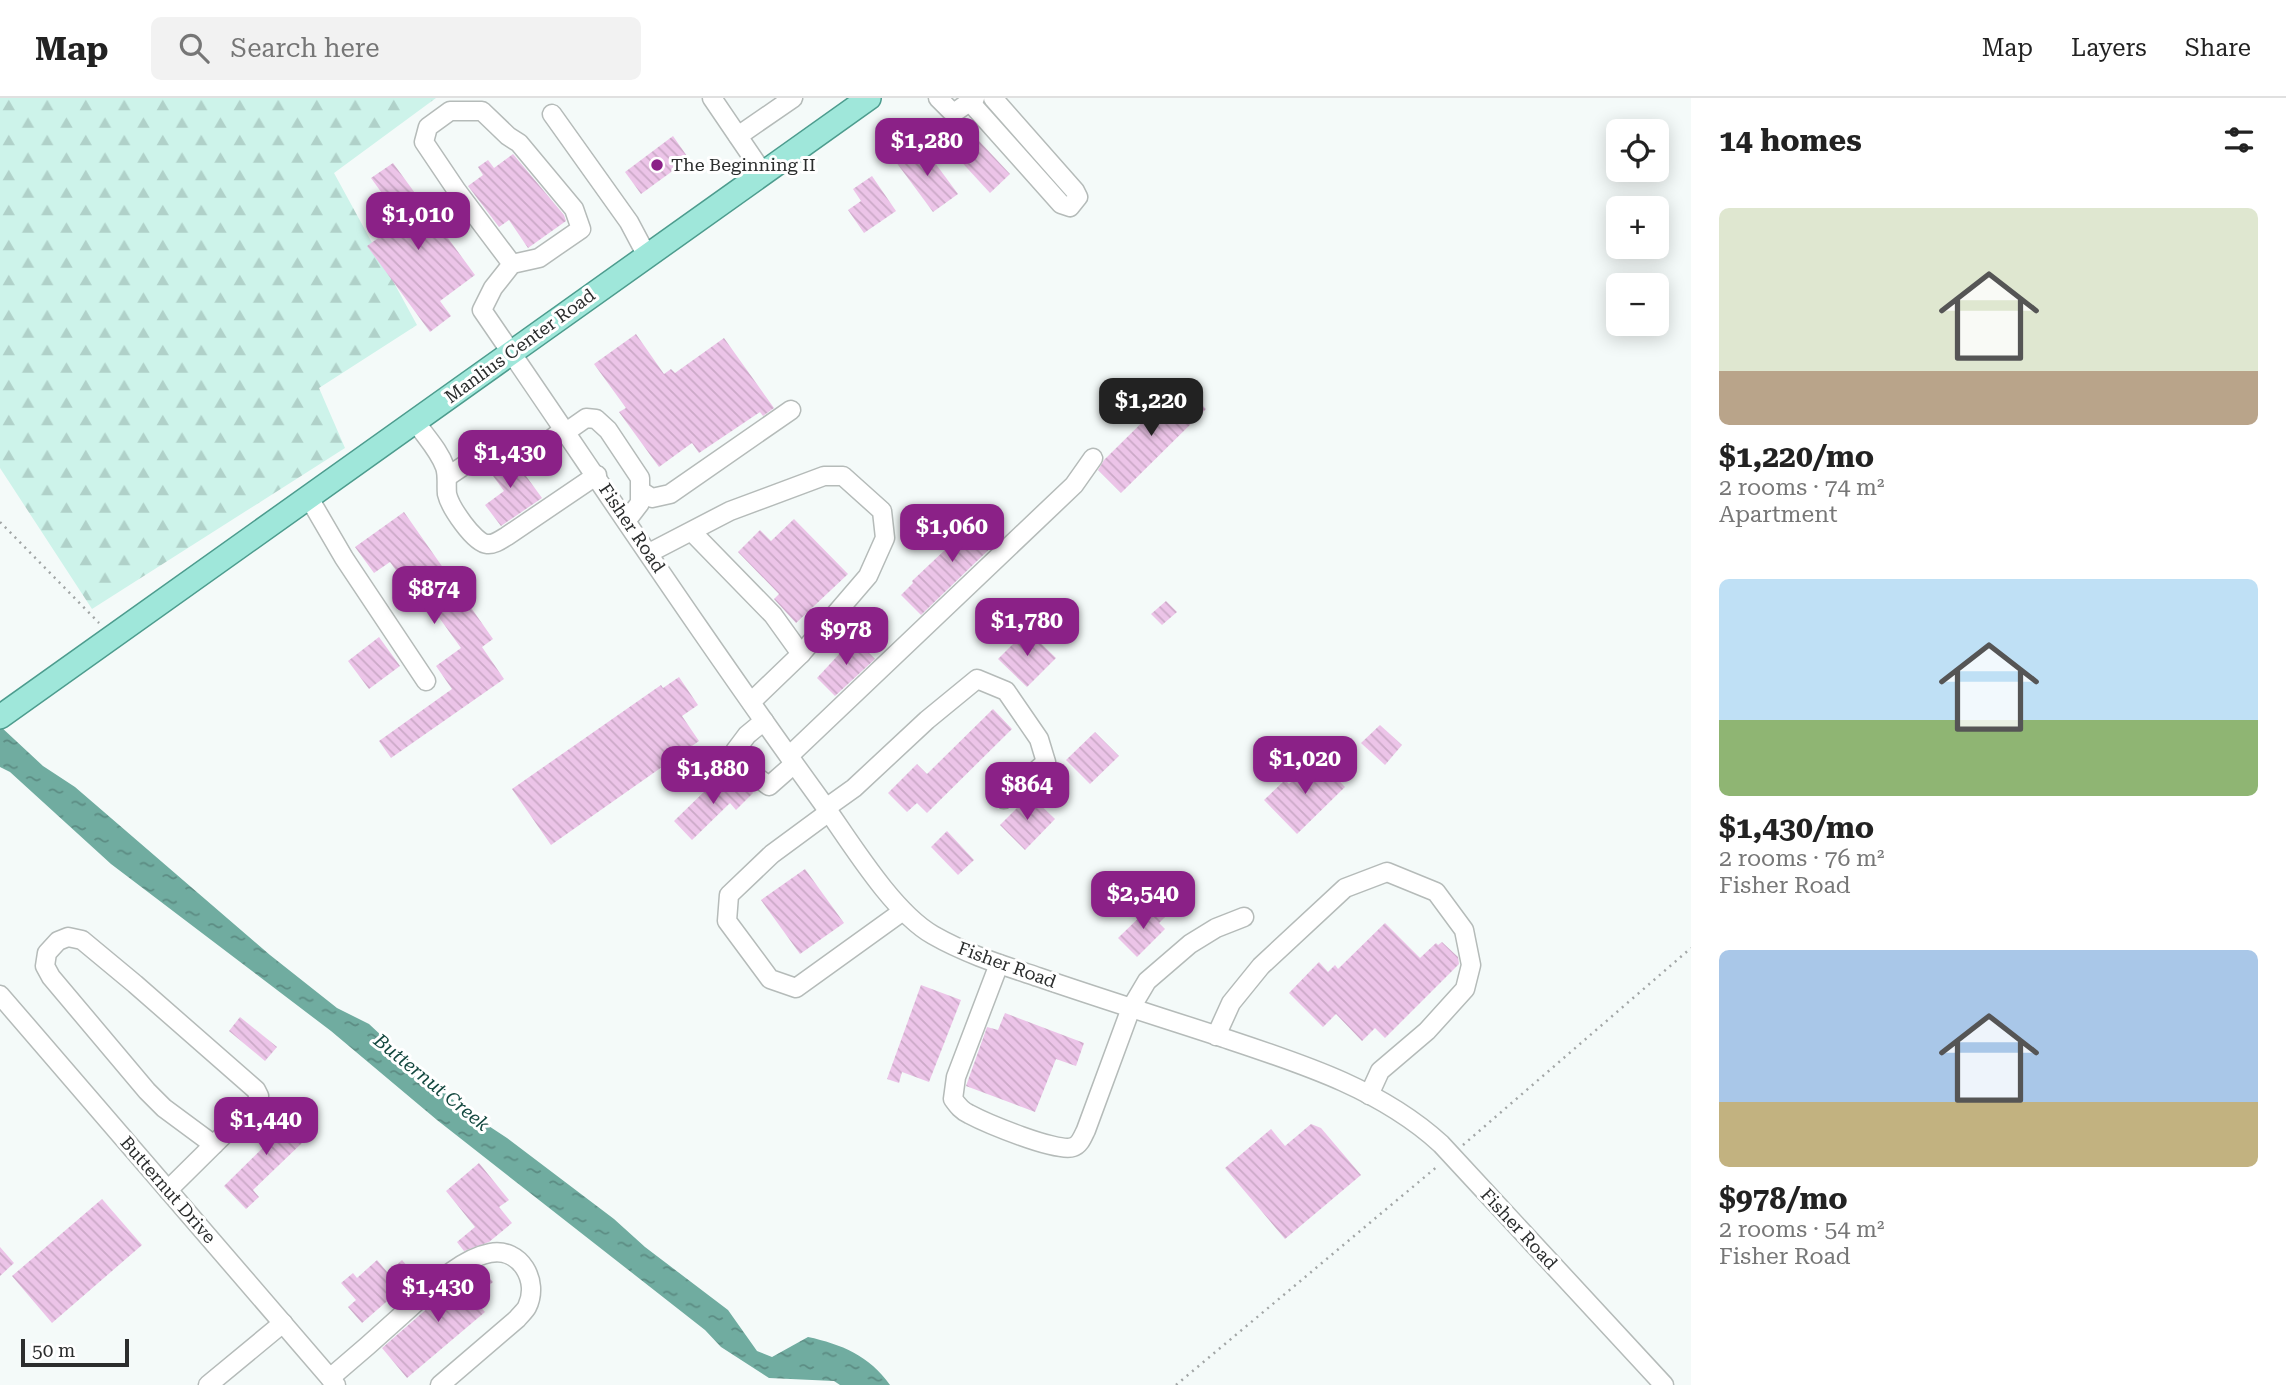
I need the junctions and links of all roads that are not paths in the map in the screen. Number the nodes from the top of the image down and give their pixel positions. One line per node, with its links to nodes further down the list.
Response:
1 (712, 98): 8 (street)
2 (793, 98): 8 (street)
3 (869, 98): 9 (main road, Manlius Center Road)
4 (938, 98): 6 (street)
5 (993, 98): 6 (street)
6 (972, 100)
7 (552, 114): 10 (street)
8 (738, 136): 9 (street)
9 (763, 173): 10 (main road, Manlius Center Road)
10 (647, 256): 12 (main road, Manlius Center Road)
11 (512, 264): 11 (street); 12 (street, Fisher Road)
12 (511, 353): 14 (main road, Manlius Center Road); 15 (street, Fisher Road)
13 (792, 410): 19 (street)
14 (415, 421): 18 (street); 20 (main road, Manlius Center Road)
15 (565, 430): 17 (street, Fisher Road); 18 (street); 19 (street)
16 (1093, 458): 29 (street)
17 (597, 475): 18 (street); 21 (street, Fisher Road)
18 (447, 477)
19 (641, 491): 21 (street)
20 (309, 498): 25 (street); 27 (main road, Manlius Center Road)
21 (627, 520): 23 (street, Fisher Road)
22 (692, 531): 23 (street); 24 (street); 24 (street)
23 (649, 553): 26 (street, Fisher Road)
24 (801, 654): 26 (street)
25 (426, 681)
26 (751, 702): 28 (street, Fisher Road)
27 (7, 712)
28 (764, 721): 29 (street, Fisher Road); 29 (street)
29 (791, 760): 31 (street, Fisher Road)
30 (1004, 799): 31 (street)
31 (827, 810): 32 (street, Fisher Road); 32 (street)
32 (903, 911): 34 (street, Fisher Road)
33 (1244, 917): 36 (street)
34 (999, 964): 36 (street, Fisher Road); 36 (street)
35 (0, 995): 40 (street, Butternut Drive)
36 (1131, 1008): 37 (street, Fisher Road)
37 (1216, 1035): 38 (street, Fisher Road); 38 (street)
38 (1369, 1095): 45 (street, Fisher Road)
39 (214, 1145): 39 (street); 40 (street)
40 (168, 1190): 41 (street, Butternut Drive)
41 (283, 1323): 42 (street, Butternut Drive); 43 (street)
42 (333, 1382): 44 (street)
43 (208, 1385)
44 (440, 1385)
45 (1664, 1385)

